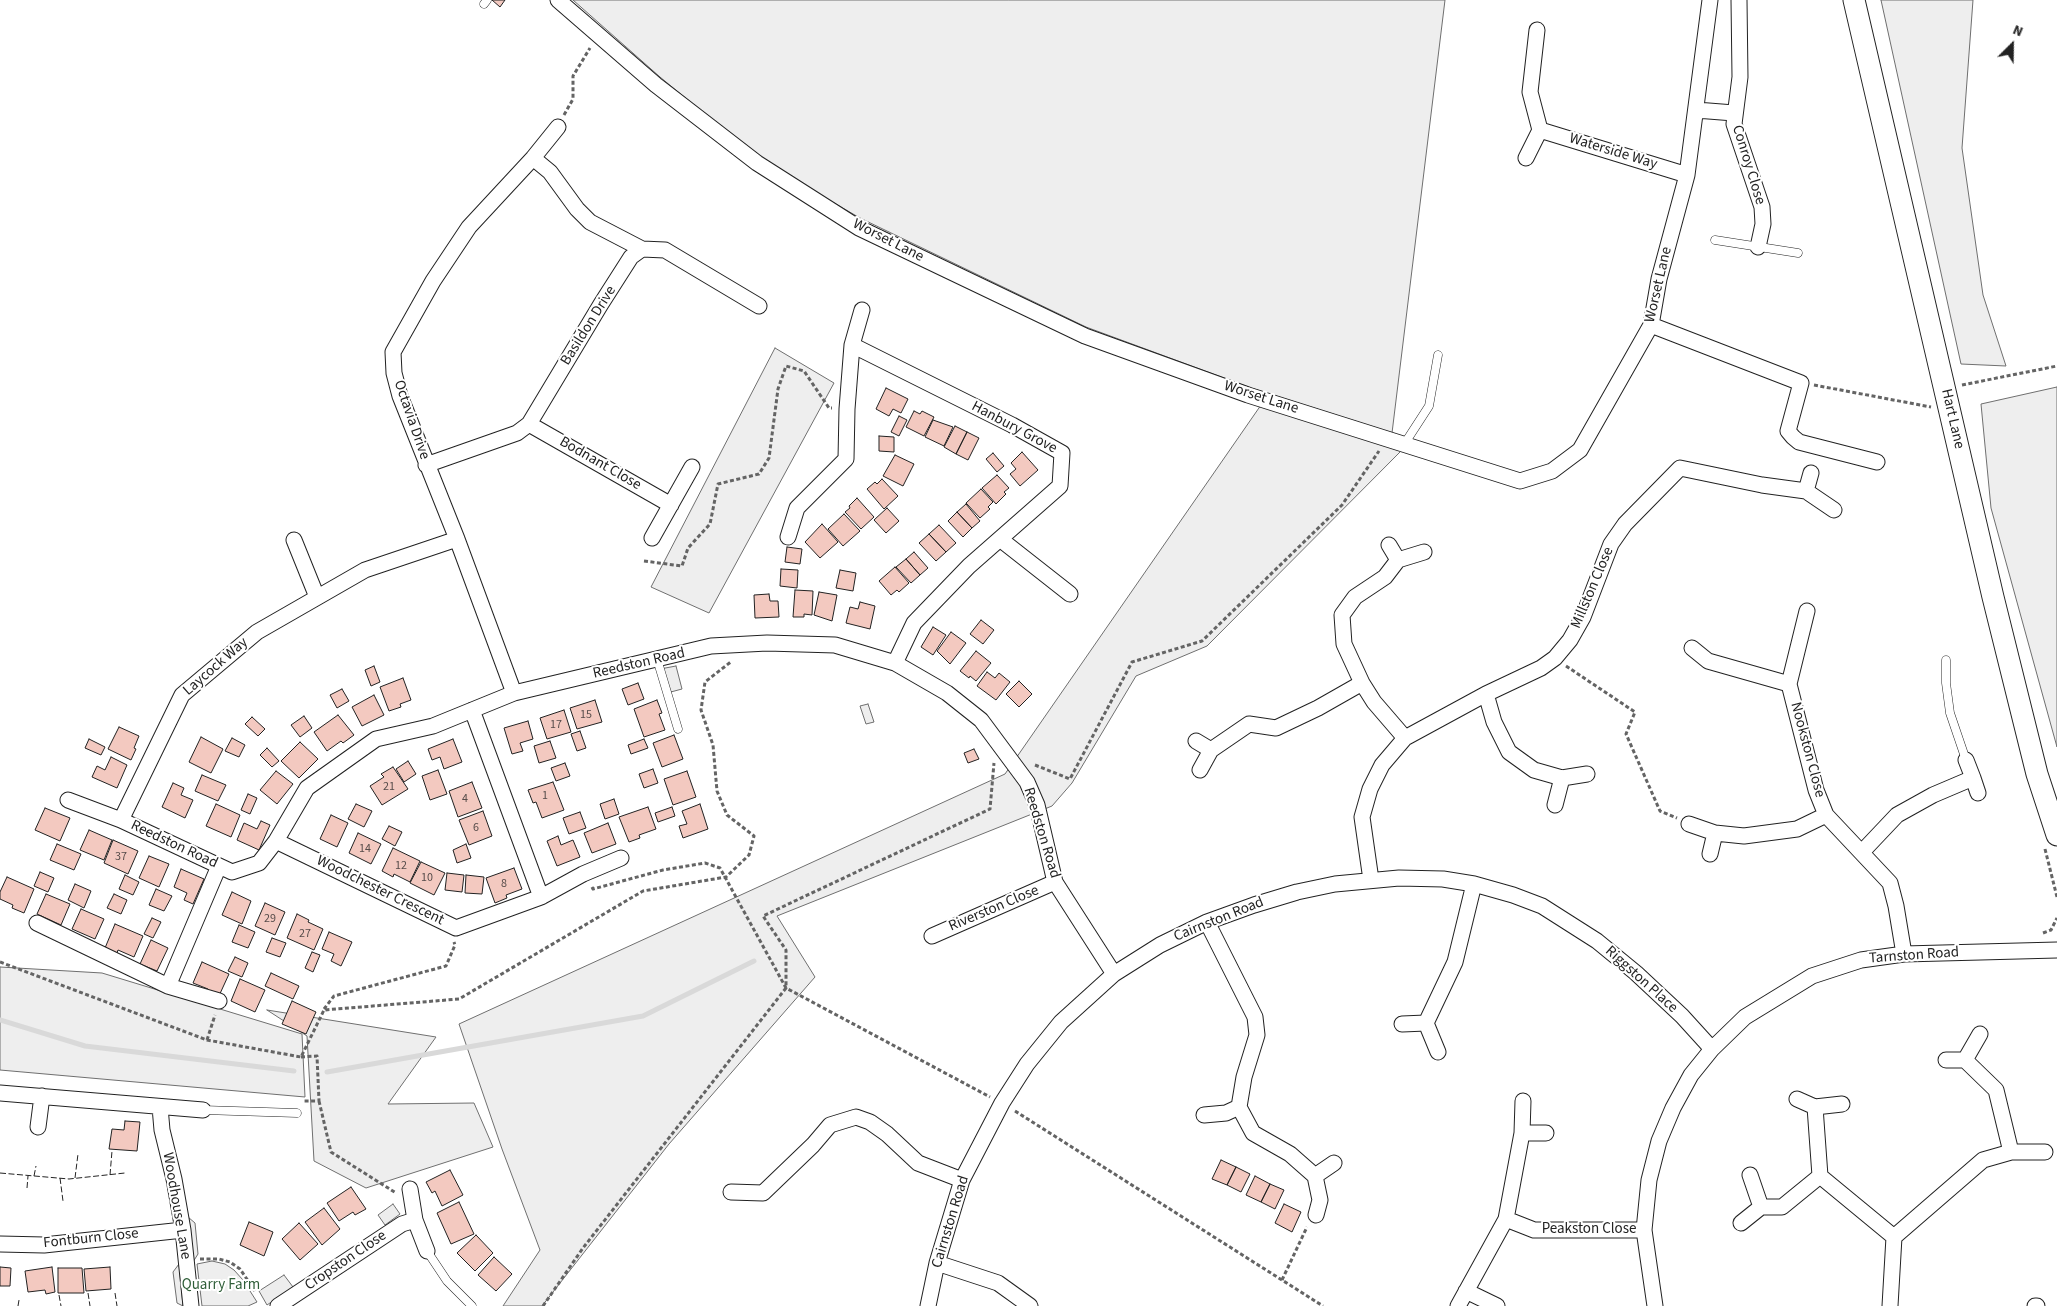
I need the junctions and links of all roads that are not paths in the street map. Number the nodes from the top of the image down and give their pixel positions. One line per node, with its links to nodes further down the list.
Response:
1 (558, 0): 23 (street, Worset Lane)
2 (1710, 0): 6 (street, Worset Lane)
3 (1739, 0): 7 (street, Conroy Close)
4 (1854, 0): 67 (street, Hart Lane)
5 (1537, 30): 9 (street)
6 (1696, 110): 7 (street, Conroy Close); 12 (street, Worset Lane)
7 (1734, 113): 14 (street, Conroy Close)
8 (560, 122): 10 (street, Octavia Drive)
9 (1540, 130): 11 (street); 12 (street, Waterside Way)
10 (534, 158): 15 (street); 25 (street, Octavia Drive)
11 (1526, 158)
12 (1687, 175): 19 (street, Worset Lane)
13 (1715, 240): 14 (lane)
14 (1758, 247): 16 (lane)
15 (642, 248): 17 (street); 22 (street, Basildon Drive)
16 (1798, 253)
17 (759, 306)
18 (862, 310): 20 (street)
19 (1651, 324): 23 (street, Worset Lane); 24 (street)
20 (852, 345): 31 (street); 34 (street, Hanbury Grove)
21 (1438, 355): 23 (lane)
22 (529, 424): 25 (street, Basildon Drive); 29 (street, Bodnant Close)
23 (1405, 443)
24 (1877, 462)
25 (426, 465): 33 (street, Octavia Drive)
26 (692, 467): 29 (street)
27 (1811, 473): 28 (street)
28 (1806, 491): 30 (street, Millston Close); 49 (street, Millston Close)
29 (671, 505): 32 (street)
30 (1834, 510)
31 (788, 537)
32 (652, 538)
33 (457, 539): 40 (street, Laycock Way); 48 (street, Octavia Drive)
34 (1000, 539): 39 (street); 45 (street, Hanbury Grove)
35 (294, 540): 40 (street)
36 (1389, 545): 38 (street)
37 (1424, 552): 38 (street)
38 (1398, 560): 46 (street)
39 (1070, 594)
40 (318, 597): 64 (street, Laycock Way)
41 (1807, 611): 47 (street, Nookston Close)
42 (1692, 648): 47 (street, Nookston Close)
43 (657, 660): 45 (street, Reedston Road); 48 (street, Reedston Road); 51 (lane)
44 (1946, 660): 55 (lane)
45 (895, 663): 74 (street, Reedston Road)
46 (1362, 683): 52 (street); 54 (street)
47 (1789, 684): 63 (street, Nookston Close)
48 (514, 693): 50 (street, Reedston Road)
49 (1486, 694): 52 (street, Millston Close); 58 (street)
50 (472, 710): 68 (street, Reedston Road); 76 (street)
51 (678, 729)
52 (1405, 738): 73 (street, Millston Close)
53 (1196, 741): 54 (street)
54 (1211, 750): 56 (street)
55 (1966, 760): 59 (street)
56 (1200, 770)
57 (1587, 774): 58 (street)
58 (1562, 778): 62 (street)
59 (1973, 778): 60 (street); 69 (street)
60 (1978, 793)
61 (68, 800): 64 (street, Reedston Road)
62 (1555, 804)
63 (1826, 815): 66 (street, Nookston Close); 69 (street, Nookston Close)
64 (121, 820): 72 (street, Reedston Road)
65 (1689, 824): 66 (street, Nookston Close)
66 (1715, 833): 70 (street)
67 (2057, 836)
68 (276, 841): 72 (street, Reedston Road); 76 (street, Woodchester Crescent)
69 (1862, 852): 82 (street, Nookston Close)
70 (1710, 854)
71 (621, 858): 76 (street, Woodchester Crescent)
72 (219, 866): 84 (street)
73 (1371, 880): 75 (street, Cairnston Road); 78 (street, Cairnston Road)
74 (1055, 882): 80 (street, Riverston Close); 83 (street, Reedston Road)
75 (1474, 884): 77 (street, Cairnston Road); 86 (street)
76 (541, 897)
77 (1563, 918): 89 (street, Riggston Place)
78 (1207, 922): 83 (street, Cairnston Road); 99 (street)
79 (37, 923): 84 (street)
80 (932, 936)
81 (2057, 950): 82 (street, Tarnston Road)
82 (1904, 954): 89 (street, Tarnston Road)
83 (1114, 974): 113 (street, Cairnston Road)
84 (168, 986): 85 (street)
85 (219, 1001)
86 (1426, 1023): 87 (street); 90 (street)
87 (1402, 1024)
88 (1980, 1034): 92 (street)
89 (1712, 1048): 122 (street, Tarnston Road)
90 (1438, 1052)
91 (1946, 1060): 92 (street)
92 (1965, 1060): 107 (street)
93 (0, 1093): 94 (street)
94 (42, 1096): 98 (street); 104 (street)
95 (1798, 1099): 100 (street)
96 (1523, 1101): 105 (street)
97 (1842, 1104): 100 (street)
98 (160, 1107): 101 (street); 121 (street, Woodhouse Lane)
99 (1239, 1107): 103 (street); 111 (street)
100 (1815, 1107): 112 (street)
101 (203, 1110): 102 (lane)
102 (297, 1113)
103 (1204, 1115)
104 (38, 1127)
105 (1522, 1133): 106 (street); 118 (street)
106 (1546, 1133)
107 (2011, 1152): 108 (street); 123 (street)
108 (2045, 1152)
109 (1334, 1163): 111 (street)
110 (1750, 1175): 116 (street)
111 (1315, 1176): 117 (street)
112 (1820, 1176): 116 (street); 123 (street)
113 (962, 1180): 115 (street); 126 (street, Cairnston Road)
114 (403, 1191): 119 (street)
115 (731, 1192)
116 (1761, 1207): 120 (street)
117 (1316, 1215)
118 (1506, 1219): 122 (street, Peakston Close); 127 (street)
119 (415, 1220): 125 (street); 129 (street, Cropston Close)
120 (1741, 1223)
121 (183, 1230): 124 (street, Fontburn Close); 128 (street, Woodhouse Lane)
122 (1644, 1230): 135 (street, Tarnston Road)
123 (1894, 1237): 136 (street)
124 (0, 1244)
125 (427, 1251): 130 (lane)
126 (937, 1263): 131 (street, Cairnston Road); 132 (street)
127 (1466, 1291): 133 (street); 134 (street)
128 (191, 1306)
129 (279, 1306)
130 (472, 1306)
131 (928, 1306)
132 (1030, 1306)
133 (1458, 1306)
134 (1496, 1306)
135 (1655, 1306)
136 (1890, 1306)

